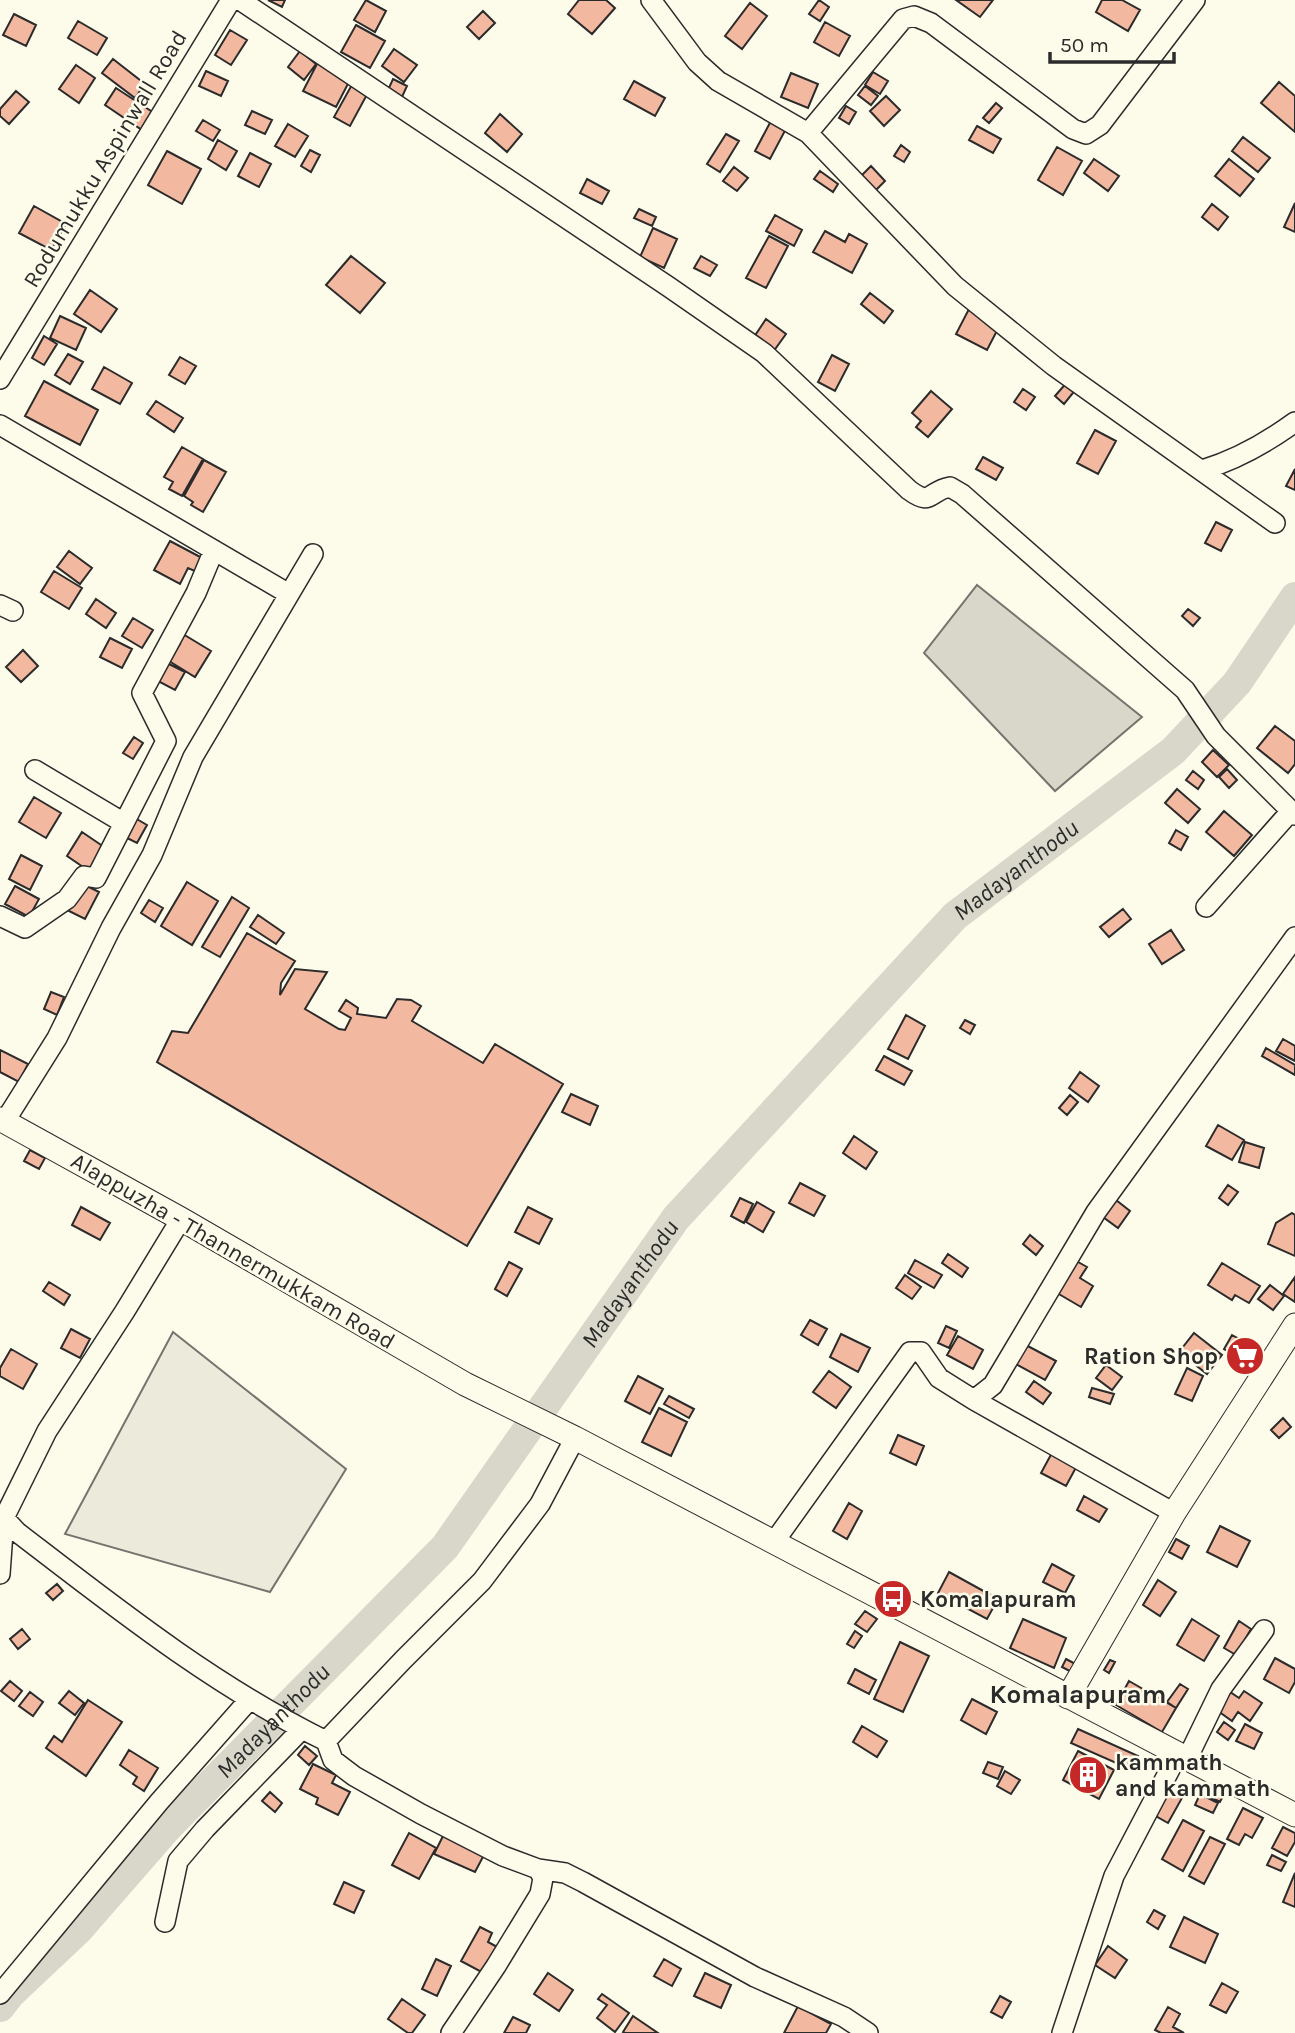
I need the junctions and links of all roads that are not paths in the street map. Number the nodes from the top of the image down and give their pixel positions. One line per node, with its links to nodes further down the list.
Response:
1 (231, 0): 6 (street, Rodumukku Aspinwall Road)
2 (240, 0): 15 (street)
3 (651, 0): 5 (street)
4 (1195, 0): 5 (street)
5 (808, 133): 9 (street)
6 (1, 375)
7 (1295, 422): 9 (street)
8 (0, 425): 11 (street)
9 (1202, 470): 10 (street)
10 (1275, 523)
11 (214, 550): 13 (street); 16 (street)
12 (313, 554): 13 (street)
13 (289, 594): 20 (street)
14 (35, 770): 16 (street)
15 (1293, 813): 17 (street)
16 (124, 823): 18 (street)
17 (1206, 907)
18 (0, 916)
19 (1295, 937): 23 (street)
20 (3, 1120): 21 (main road, Alappuzha - Thannermukkam Road)
21 (181, 1219): 24 (main road, Alappuzha - Thannermukkam Road); 26 (street)
22 (1295, 1325): 25 (main road)
23 (974, 1400): 25 (street); 27 (street)
24 (569, 1435): 27 (main road); 33 (street)
25 (1174, 1513): 30 (main road)
26 (2, 1518): 28 (street); 31 (street)
27 (774, 1542): 30 (main road)
28 (0, 1574)
29 (1264, 1630): 34 (street)
30 (1068, 1697): 34 (main road)
31 (249, 1700): 32 (street); 38 (street)
32 (294, 1725): 33 (street); 37 (street)
33 (326, 1741): 36 (street)
34 (1182, 1757): 35 (main road); 41 (street)
35 (1295, 1815)
36 (538, 1869): 39 (street); 40 (street)
37 (165, 1922)
38 (0, 1994)
39 (451, 2033)
40 (868, 2033)
41 (1062, 2033)

